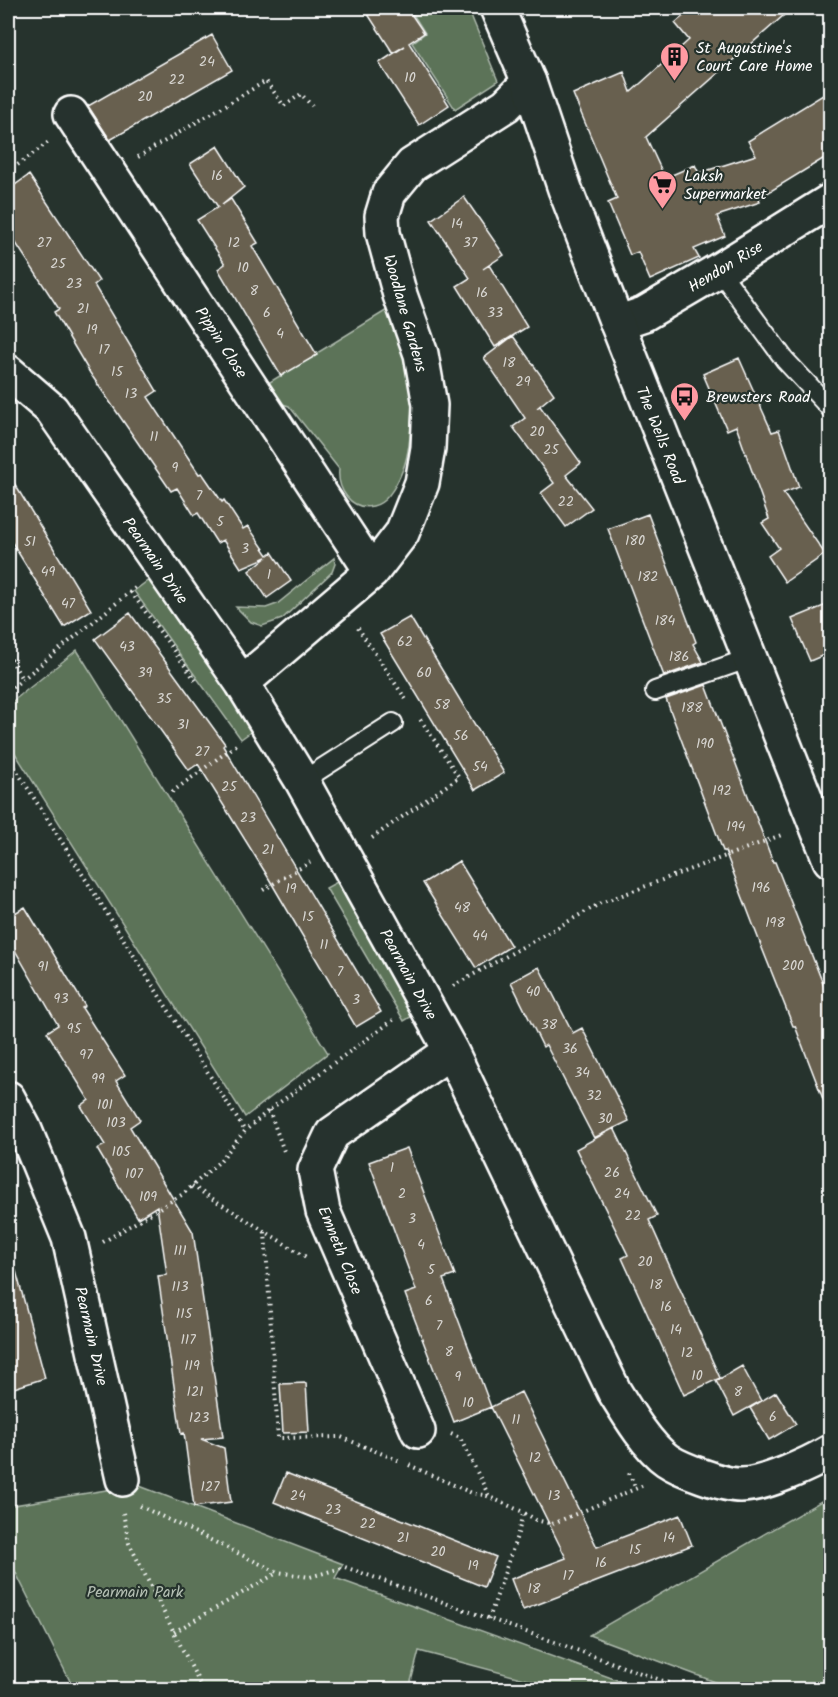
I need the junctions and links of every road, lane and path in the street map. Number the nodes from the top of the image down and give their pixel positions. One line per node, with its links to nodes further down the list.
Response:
1 (497, 8): 2 (street, The Wells Road)
2 (529, 82): 10 (street, The Wells Road); 13 (street, Woodlane Gardens)
3 (312, 106): 5 (path)
4 (71, 114): 13 (street, Pippin Close)
5 (163, 142)
6 (36, 151): 7 (path)
7 (8, 172)
8 (831, 201): 9 (street, Hendon Rise)
9 (719, 270): 10 (street, Hendon Rise); 12 (lane)
10 (616, 323): 16 (street, The Wells Road)
11 (8, 372): 18 (street, Pearmain Drive)
12 (831, 408)
13 (372, 572): 18 (street, Woodlane Gardens)
14 (354, 623): 22 (path)
15 (8, 654): 17 (path)
16 (750, 658): 21 (lane); 29 (street, The Wells Road)
17 (22, 680): 19 (path); 20 (path)
18 (242, 683): 27 (street, Pearmain Drive)
19 (200, 686)
20 (8, 691)
21 (655, 691)
22 (413, 709)
23 (420, 719): 30 (path)
24 (393, 723): 27 (lane)
25 (234, 733): 28 (path)
26 (8, 757): 36 (path)
27 (302, 781): 30 (street, Pearmain Drive)
28 (172, 792)
29 (826, 844): 33 (path)
30 (344, 857): 34 (street, Pearmain Drive)
31 (309, 862): 32 (path)
32 (263, 890)
33 (459, 983)
34 (440, 1059): 36 (path); 41 (street, Emneth Close); 42 (street, Pearmain Drive)
35 (8, 1098): 39 (street, Pearmain Drive)
36 (245, 1131): 37 (path)
37 (192, 1186): 38 (path); 39 (path)
38 (265, 1232): 40 (path); 45 (path)
39 (74, 1259): 43 (street, Pearmain Drive)
40 (309, 1259)
41 (432, 1431): 45 (path)
42 (831, 1452)
43 (123, 1489): 47 (path); 49 (path)
44 (645, 1493): 46 (path)
45 (491, 1498): 46 (path)
46 (523, 1512): 48 (path)
47 (277, 1572): 48 (path); 49 (path)
48 (489, 1619): 51 (path)
49 (174, 1632): 50 (path)
50 (202, 1689)
51 (688, 1689)

